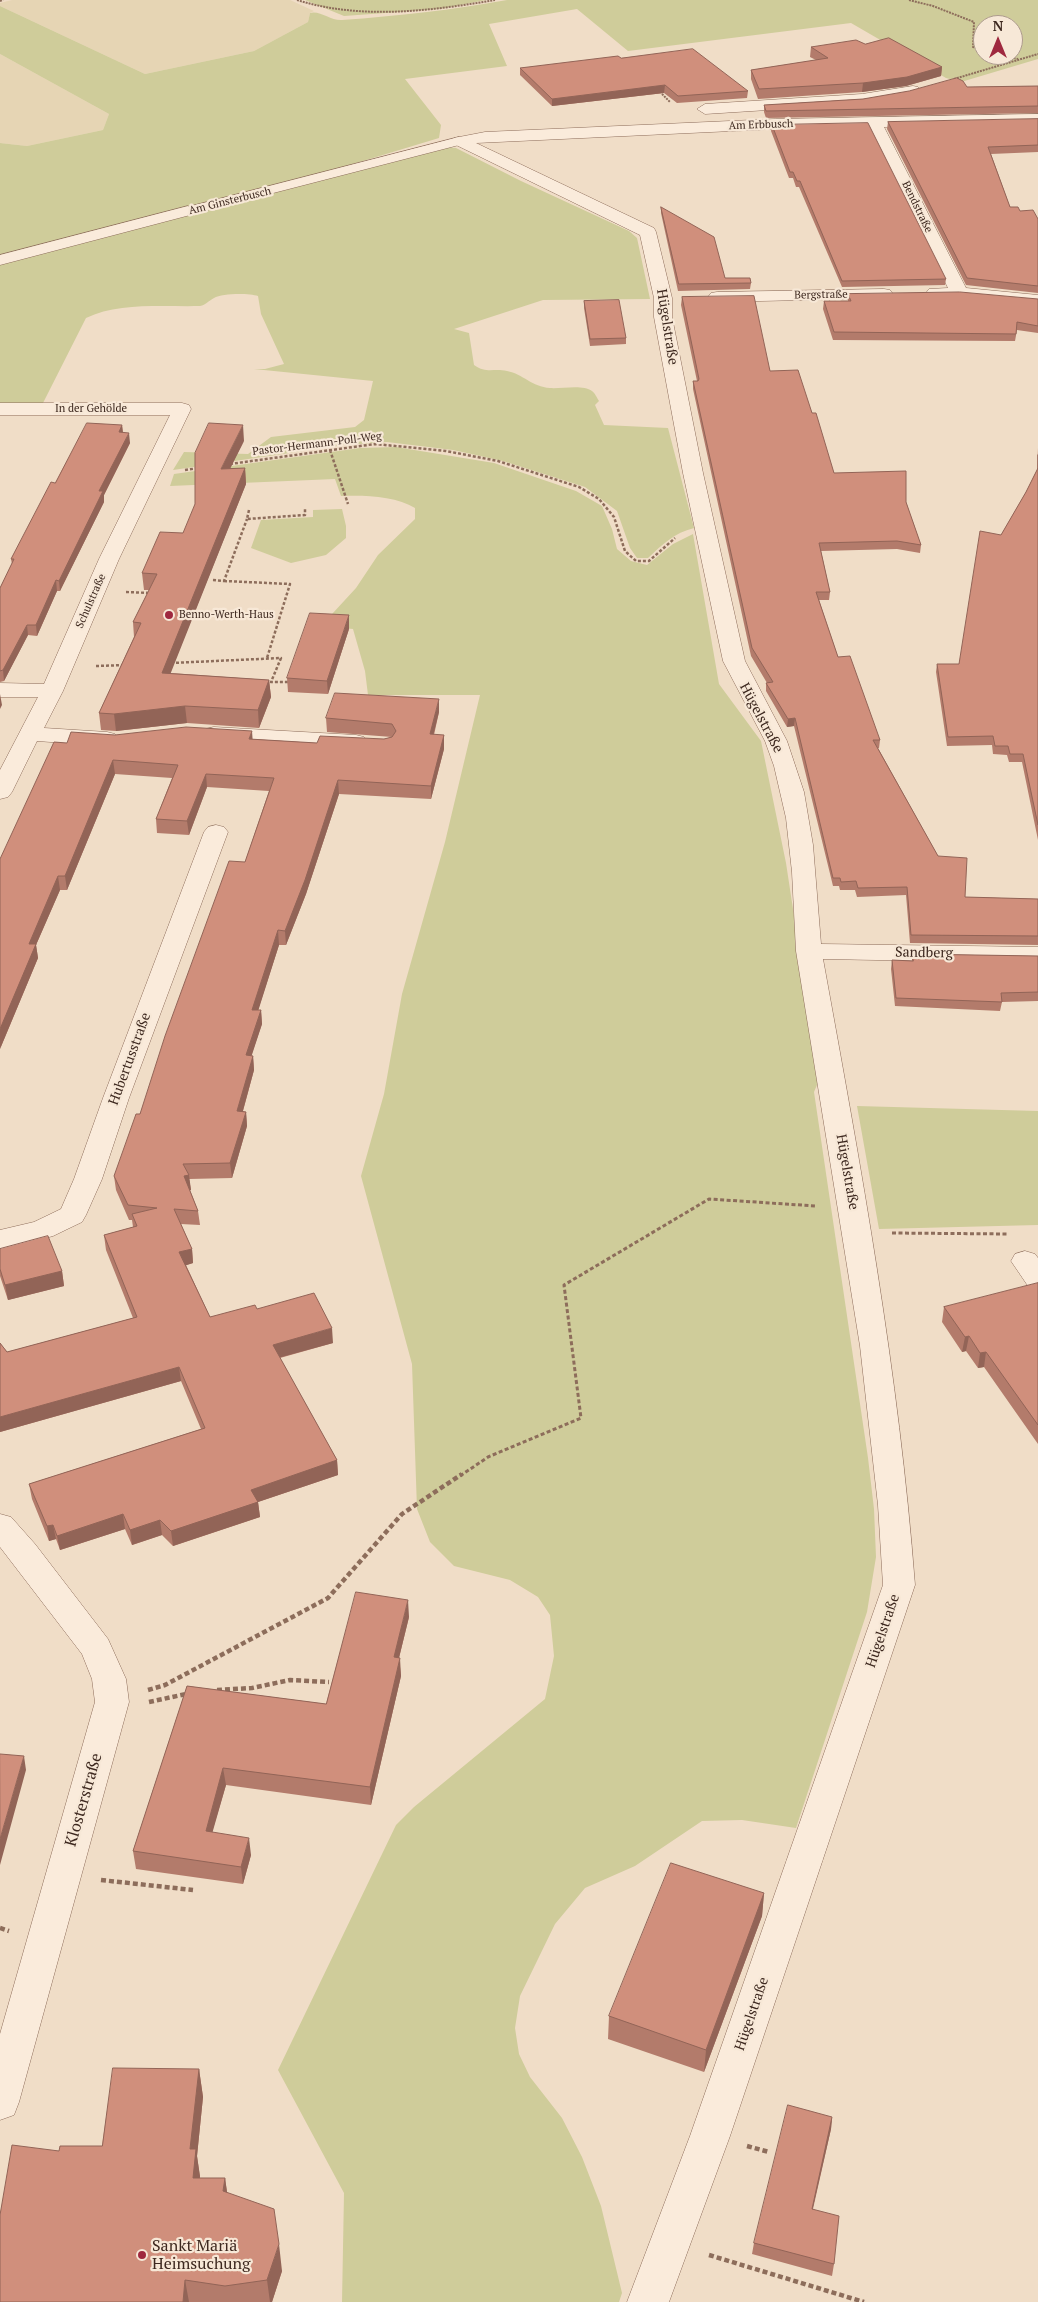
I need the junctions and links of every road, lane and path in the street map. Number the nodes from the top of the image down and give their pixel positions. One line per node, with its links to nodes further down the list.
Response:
1 (3, 0): 5 (path)
2 (297, 0): 3 (path)
3 (495, 0)
4 (909, 0): 6 (path)
5 (0, 1)
6 (973, 22)
7 (1038, 54): 8 (path)
8 (1023, 59)
9 (1002, 65): 10 (path)
10 (953, 79): 11 (street, Am Erbbusch)
11 (688, 110)
12 (1038, 119): 14 (street, Am Erbbusch)
13 (537, 120): 15 (street)
14 (874, 121): 15 (street, Am Erbbusch); 19 (street, Bendstraße)
15 (485, 137): 16 (street, Am Erbbusch)
16 (459, 141): 17 (lane, Am Ginsterbusch); 50 (street, Hügelstraße)
17 (188, 211): 18 (street, Am Ginsterbusch)
18 (0, 260)
19 (959, 292): 20 (street, Bergstraße); 21 (street, Bergstraße)
20 (701, 298)
21 (1038, 300)
22 (0, 409): 23 (street, In der Gehölde)
23 (182, 409): 27 (street, Schulstraße)
24 (330, 450): 25 (path, Pastor-Hermann-Poll-Weg); 28 (path); 32 (path, Pastor-Hermann-Poll-Weg)
25 (224, 465)
26 (204, 468): 27 (path)
27 (152, 471): 41 (street, Schulstraße)
28 (348, 504)
29 (305, 509): 31 (path)
30 (249, 510): 31 (path)
31 (247, 519): 34 (path)
32 (649, 560)
33 (213, 580): 34 (path)
34 (224, 581): 35 (path)
35 (267, 658): 36 (path); 39 (path)
36 (162, 663)
37 (133, 664): 38 (path)
38 (123, 665)
39 (292, 682)
40 (0, 690): 41 (street)
41 (52, 691): 44 (street, Schulstraße)
42 (349, 720): 46 (street)
43 (196, 733): 46 (street)
44 (31, 734): 45 (street); 48 (street, Schulstraße)
45 (125, 739)
46 (340, 740): 47 (street)
47 (376, 743)
48 (0, 792)
49 (216, 832): 54 (street, Hubertusstraße)
50 (809, 951): 51 (street, Sandberg); 52 (street, Hügelstraße)
51 (1038, 955)
52 (857, 1222): 53 (path); 59 (path); 63 (street, Hügelstraße)
53 (1012, 1234)
54 (0, 1240)
55 (0, 1526): 59 (street, Klosterstraße)
56 (329, 1682): 57 (path)
57 (213, 1691)
58 (194, 1692): 59 (path)
59 (111, 1707): 60 (street, Klosterstraße)
60 (63, 1876): 61 (path); 62 (street, Klosterstraße)
61 (193, 1890)
62 (0, 2102)
63 (670, 2243): 64 (street, Hügelstraße); 65 (path)
64 (648, 2302)
65 (864, 2302)

